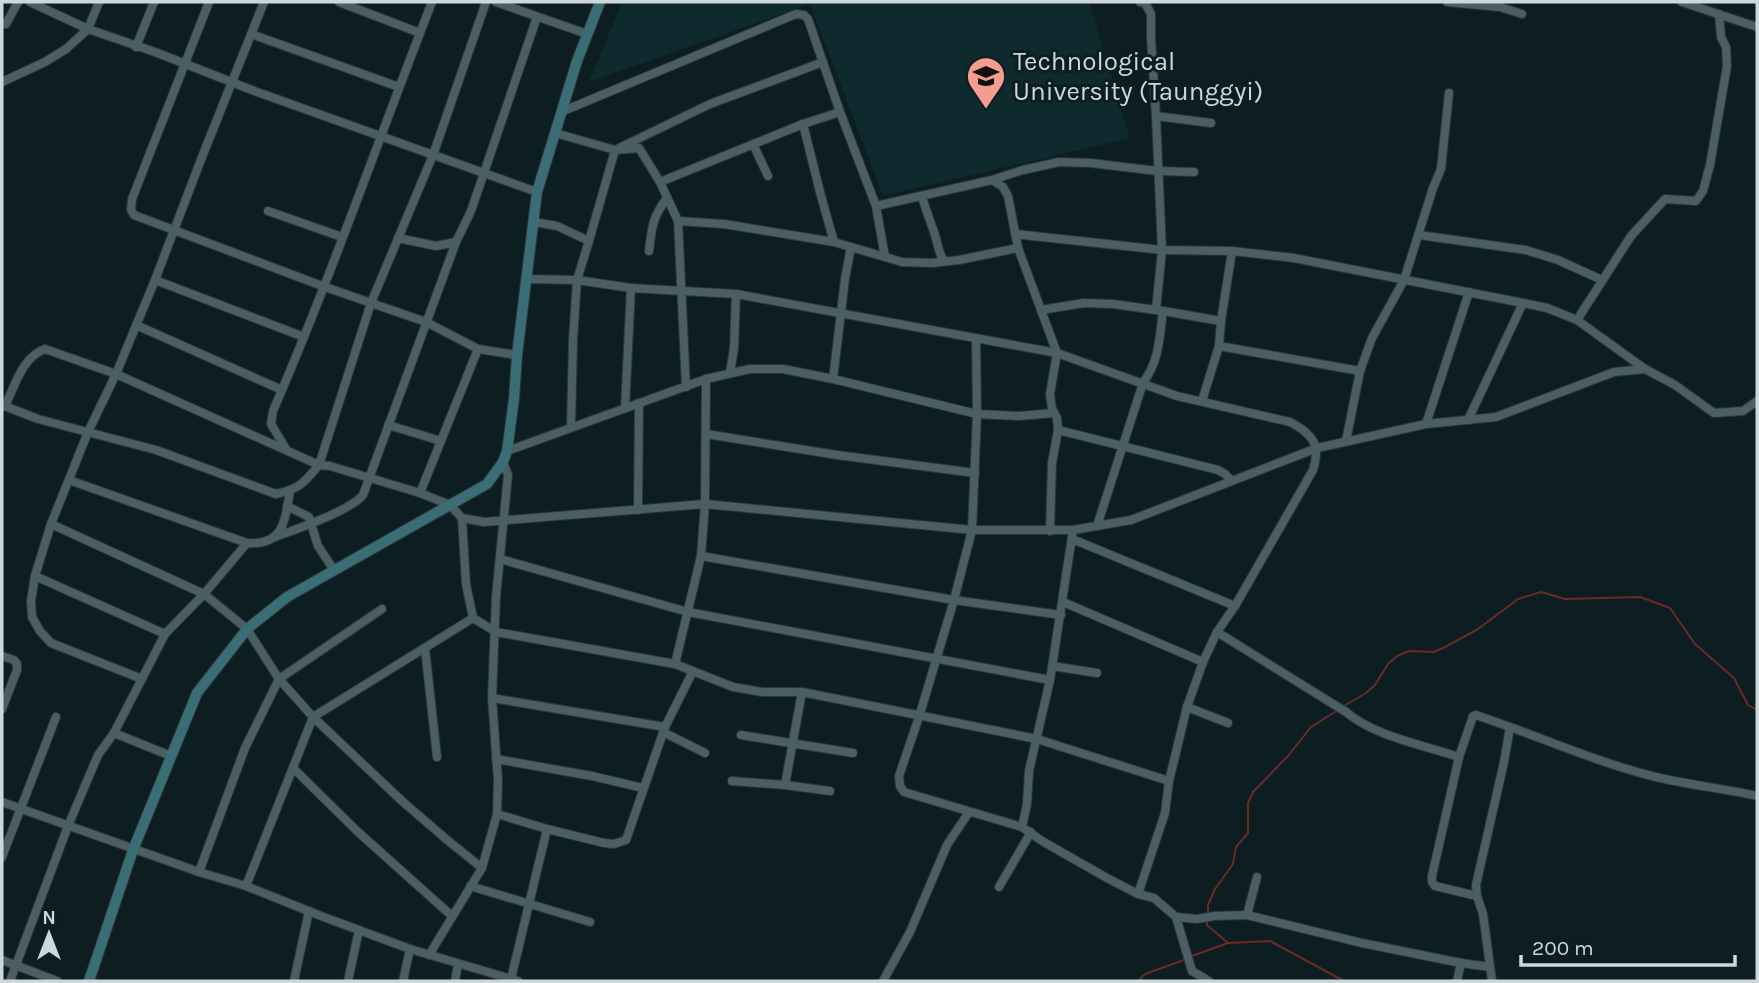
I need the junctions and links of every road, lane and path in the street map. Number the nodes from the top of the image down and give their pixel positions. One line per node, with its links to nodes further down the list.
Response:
1 (18, 2): 18 (street)
2 (30, 2): 20 (street)
3 (99, 2): 20 (street)
4 (154, 2): 24 (street)
5 (209, 2): 26 (street)
6 (264, 2): 22 (street)
7 (339, 2): 21 (street)
8 (432, 2): 21 (street)
9 (486, 2): 40 (street)
10 (496, 2): 17 (street)
11 (600, 2): 23 (main road)
12 (1140, 2): 33 (street)
13 (1447, 2): 15 (street)
14 (1682, 2): 16 (street)
15 (1522, 14)
16 (1719, 14): 19 (street); 72 (street)
17 (537, 17): 23 (street); 42 (street)
18 (4, 22)
19 (1757, 27)
20 (88, 29): 24 (street); 27 (street)
21 (419, 33): 29 (street)
22 (251, 34): 28 (street); 29 (street)
23 (587, 34): 31 (main road)
24 (136, 47): 26 (street)
25 (823, 62): 31 (street); 32 (street); 39 (street)
26 (185, 65): 28 (street); 54 (street)
27 (3, 80)
28 (233, 82): 37 (street); 54 (street)
29 (399, 87): 37 (street)
30 (1448, 93): 56 (street)
31 (561, 112): 36 (main road)
32 (840, 112): 35 (street); 50 (street)
33 (1156, 116): 34 (street); 41 (street)
34 (1211, 122)
35 (803, 124): 38 (street); 60 (street)
36 (555, 133): 39 (street); 47 (main road)
37 (380, 136): 40 (street); 57 (street)
38 (753, 144): 44 (street); 46 (street)
39 (615, 150): 46 (street); 59 (street)
40 (433, 155): 42 (street); 58 (street)
41 (1157, 171): 43 (street); 45 (street); 64 (street)
42 (483, 172): 47 (street); 61 (street)
43 (1194, 172)
44 (768, 176)
45 (992, 180): 48 (street); 55 (street)
46 (660, 181): 49 (street)
47 (537, 192): 53 (main road)
48 (922, 196): 50 (street); 68 (street)
49 (667, 198): 52 (street); 65 (street)
50 (876, 206): 67 (street)
51 (268, 211): 57 (street)
52 (678, 221): 60 (street); 76 (street)
53 (534, 222): 59 (street); 69 (main road)
54 (175, 229): 70 (street); 74 (street)
55 (1015, 234): 63 (street); 64 (street)
56 (1419, 235): 71 (street); 72 (street)
57 (342, 237): 74 (street)
58 (398, 239): 61 (street); 79 (street)
59 (589, 241): 73 (street)
60 (834, 242): 62 (street)
61 (456, 243): 86 (street)
62 (851, 247): 67 (street); 83 (street)
63 (1018, 248): 68 (street); 81 (street)
64 (1162, 250): 66 (street); 82 (street)
65 (649, 251)
66 (1232, 251): 71 (street); 85 (street)
67 (885, 257): 68 (street)
68 (944, 261)
69 (527, 279): 73 (street); 93 (main road)
70 (155, 280): 87 (street); 88 (street)
71 (1404, 280): 77 (street); 95 (street)
72 (1602, 280): 84 (street)
73 (577, 281): 75 (street); 113 (street)
74 (325, 287): 79 (street); 88 (street)
75 (631, 288): 76 (street); 107 (street)
76 (680, 291): 78 (street); 101 (street)
77 (1469, 292): 80 (street); 111 (street)
78 (736, 294): 83 (street); 96 (street)
79 (371, 303): 86 (street); 123 (street)
80 (1523, 303): 84 (street); 110 (street)
81 (1041, 310): 82 (street); 92 (street)
82 (1160, 310): 85 (street); 100 (street)
83 (841, 313): 89 (street); 99 (street)
84 (1577, 320): 94 (street)
85 (1221, 321): 90 (street)
86 (426, 322): 91 (street); 112 (street)
87 (136, 325): 97 (street); 102 (street)
88 (304, 337): 102 (street)
89 (976, 338): 92 (street); 109 (street)
90 (1219, 346): 95 (street); 103 (street)
91 (478, 349): 93 (street); 117 (street)
92 (1057, 353): 100 (street); 108 (street)
93 (517, 355): 122 (main road)
94 (1644, 369): 104 (street); 110 (street)
95 (1360, 371): 118 (street)
96 (730, 373): 98 (street); 99 (street)
97 (116, 374): 106 (street); 115 (street); 121 (street)
98 (706, 379): 101 (street); 116 (street)
99 (833, 379): 109 (street)
100 (1143, 383): 103 (street); 119 (street)
101 (686, 387): 105 (street)
102 (282, 390): 121 (street)
103 (1202, 401): 120 (street)
104 (1757, 401)
105 (639, 403): 107 (street); 133 (street)
106 (3, 406): 115 (street)
107 (625, 408): 113 (street)
108 (1054, 413): 109 (street); 114 (street)
109 (977, 414): 124 (street)
110 (1468, 420): 111 (street)
111 (1426, 424): 118 (street)
112 (388, 425): 117 (street); 125 (street)
113 (571, 427): 122 (street)
114 (1058, 430): 119 (street); 140 (street)
115 (88, 432): 126 (street); 128 (street)
116 (706, 434): 124 (street); 130 (street)
117 (441, 441): 129 (street)
118 (1346, 441): 120 (street)
119 (1123, 445): 127 (street); 138 (street)
120 (1317, 448): 127 (street); 151 (street)
121 (288, 451): 123 (street)
122 (505, 456): 131 (main road); 135 (street)
123 (319, 465): 125 (street); 128 (street)
124 (975, 473): 139 (street)
125 (369, 478): 129 (street); 136 (street)
126 (69, 480): 137 (street); 143 (street)
127 (1232, 481): 138 (street)
128 (290, 491): 132 (street)
129 (419, 494): 131 (street)
130 (705, 504): 133 (street); 139 (street); 144 (street)
131 (450, 505): 134 (street); 146 (main road)
132 (287, 506): 136 (street); 142 (street)
133 (638, 510): 135 (street)
134 (462, 518): 135 (street); 155 (street)
135 (503, 520): 145 (street)
136 (312, 523): 142 (street); 146 (street)
137 (51, 524): 147 (street); 148 (street)
138 (1097, 526): 141 (street)
139 (972, 530): 140 (street); 149 (street)
140 (1050, 531): 141 (street)
141 (1073, 535): 150 (street); 151 (street)
142 (275, 537): 143 (street)
143 (247, 543): 148 (street)
144 (701, 556): 149 (street); 153 (street)
145 (500, 559): 153 (street); 157 (street)
146 (334, 570): 156 (main road)
147 (35, 576): 159 (street); 168 (street)
148 (204, 594): 156 (street); 159 (street)
149 (954, 600): 154 (street); 162 (street)
150 (1063, 602): 154 (street); 163 (street)
151 (1235, 606): 158 (street)
152 (382, 609): 169 (street)
153 (688, 612): 162 (street); 164 (street)
154 (1061, 615): 165 (street)
155 (473, 618): 157 (street); 160 (street)
156 (247, 629): 169 (street); 187 (main road)
157 (496, 632): 164 (street); 172 (street)
158 (1217, 632): 163 (street); 189 (street)
159 (165, 634): 168 (street)
160 (425, 648): 176 (street); 188 (street)
161 (2, 656): 174 (street)
162 (936, 657): 170 (street); 177 (street)
163 (1203, 662): 173 (street)
164 (676, 664): 166 (street)
165 (1052, 666): 167 (street); 170 (street)
166 (693, 671): 171 (street); 180 (street)
167 (1097, 673)
168 (142, 679): 181 (street)
169 (279, 679): 176 (street); 209 (street)
170 (1050, 680): 183 (street)
171 (802, 692): 177 (street); 184 (street)
172 (492, 698): 180 (street); 190 (street)
173 (1187, 707): 178 (street); 193 (street)
174 (2, 709)
175 (56, 717): 199 (street)
176 (313, 717): 191 (street); 208 (street)
177 (919, 717): 183 (street); 200 (street)
178 (1228, 723)
179 (1510, 727): 189 (street); 197 (street); 215 (street)
180 (664, 729): 185 (street); 195 (street)
181 (114, 733): 187 (street); 202 (street)
182 (741, 735): 184 (street)
183 (1037, 739): 193 (street); 203 (street)
184 (793, 743): 186 (street); 194 (street)
185 (705, 753)
186 (853, 753)
187 (172, 756): 206 (main road)
188 (437, 757)
189 (1459, 757): 215 (street)
190 (496, 759): 195 (street); 201 (street)
191 (293, 768): 211 (street); 219 (street)
192 (733, 781): 194 (street)
193 (1169, 781): 214 (street)
194 (785, 785): 196 (street)
195 (643, 788): 204 (street)
196 (830, 792)
197 (1757, 796)
198 (2, 802): 199 (street)
199 (21, 809): 202 (street); 207 (street)
200 (969, 812): 203 (street); 238 (street)
201 (497, 814): 204 (street); 208 (street)
202 (68, 826): 206 (street); 228 (street)
203 (1022, 827): 205 (street)
204 (547, 829): 216 (street)
205 (1031, 832): 213 (street); 214 (street)
206 (133, 850): 209 (street); 233 (main road)
207 (2, 856)
208 (482, 867): 212 (street)
209 (198, 872): 211 (street)
210 (1257, 877): 218 (street)
211 (246, 886): 217 (street)
212 (471, 886): 216 (street); 219 (street)
213 (999, 887)
214 (1138, 894): 220 (street)
215 (1477, 897): 229 (street)
216 (529, 903): 221 (street); 230 (street)
217 (309, 911): 222 (street); 234 (street)
218 (1247, 915): 220 (street); 226 (street)
219 (452, 916): 224 (street)
220 (1176, 918): 239 (street)
221 (590, 922)
222 (359, 930): 223 (street); 235 (street)
223 (410, 949): 224 (street); 236 (street)
224 (429, 955): 227 (street)
225 (2, 960): 228 (street)
226 (1461, 963): 229 (street); 240 (street)
227 (458, 964): 230 (street); 237 (street)
228 (16, 965): 231 (street); 232 (street)
229 (1490, 967): 241 (street)
230 (510, 980)
231 (10, 981)
232 (57, 981)
233 (89, 981)
234 (294, 981)
235 (348, 981)
236 (402, 981)
237 (455, 981)
238 (883, 981)
239 (1209, 981)
240 (1457, 981)
241 (1492, 981)

